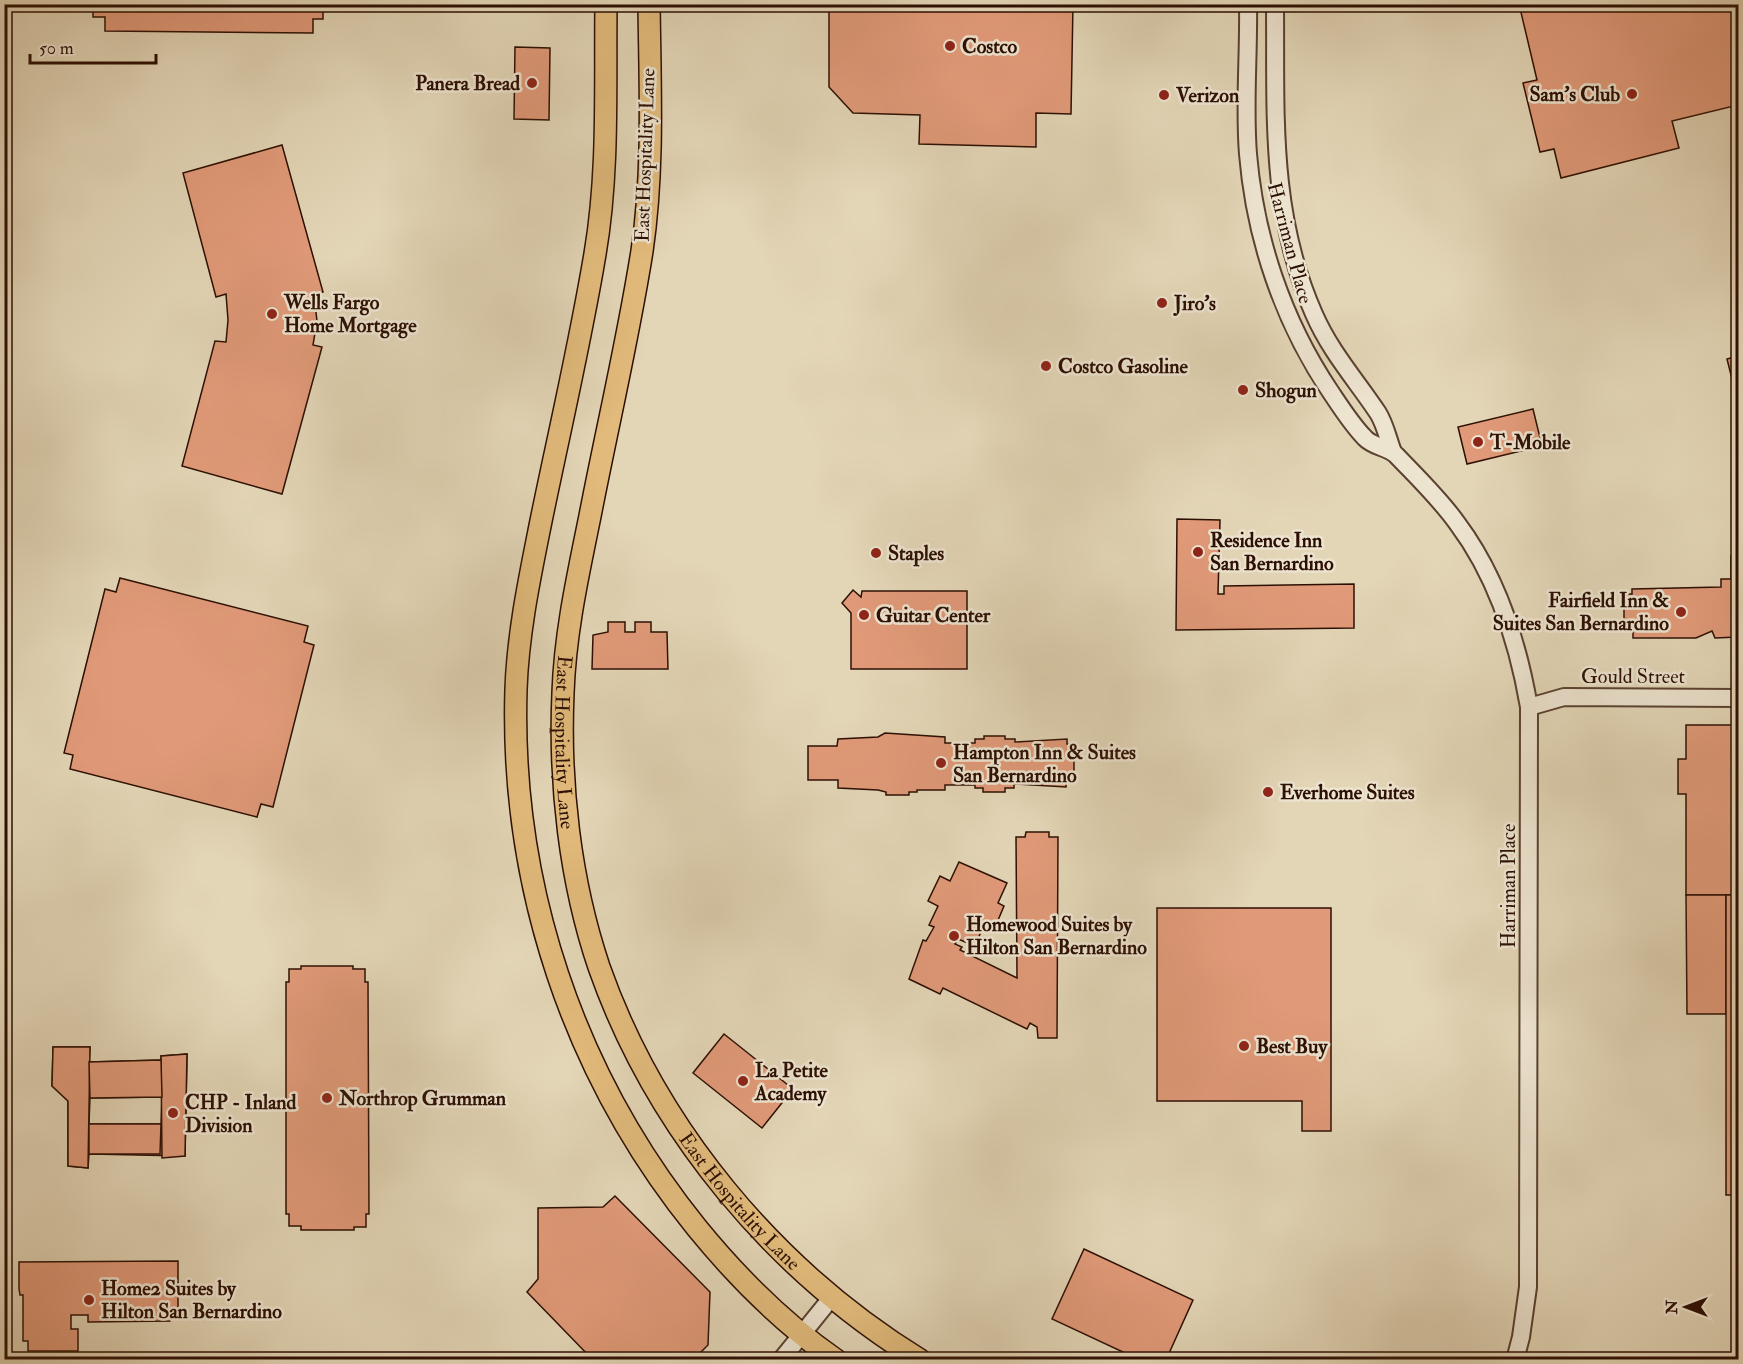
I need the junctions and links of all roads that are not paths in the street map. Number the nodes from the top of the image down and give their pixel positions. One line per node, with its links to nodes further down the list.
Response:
1 (606, 4): 9 (main road, East Hospitality Lane)
2 (649, 4): 8 (main road, East Hospitality Lane)
3 (1248, 4): 5 (street, Harriman Place)
4 (1275, 4): 5 (street, Harriman Place)
5 (1393, 452): 7 (street, Harriman Place)
6 (1738, 698): 7 (street, Gould Street)
7 (1529, 707): 13 (street, Harriman Place)
8 (832, 1298): 9 (street); 12 (main road, East Hospitality Lane)
9 (803, 1334): 10 (street); 11 (main road, East Hospitality Lane)
10 (781, 1359)
11 (836, 1359)
12 (920, 1359)
13 (1515, 1359)

